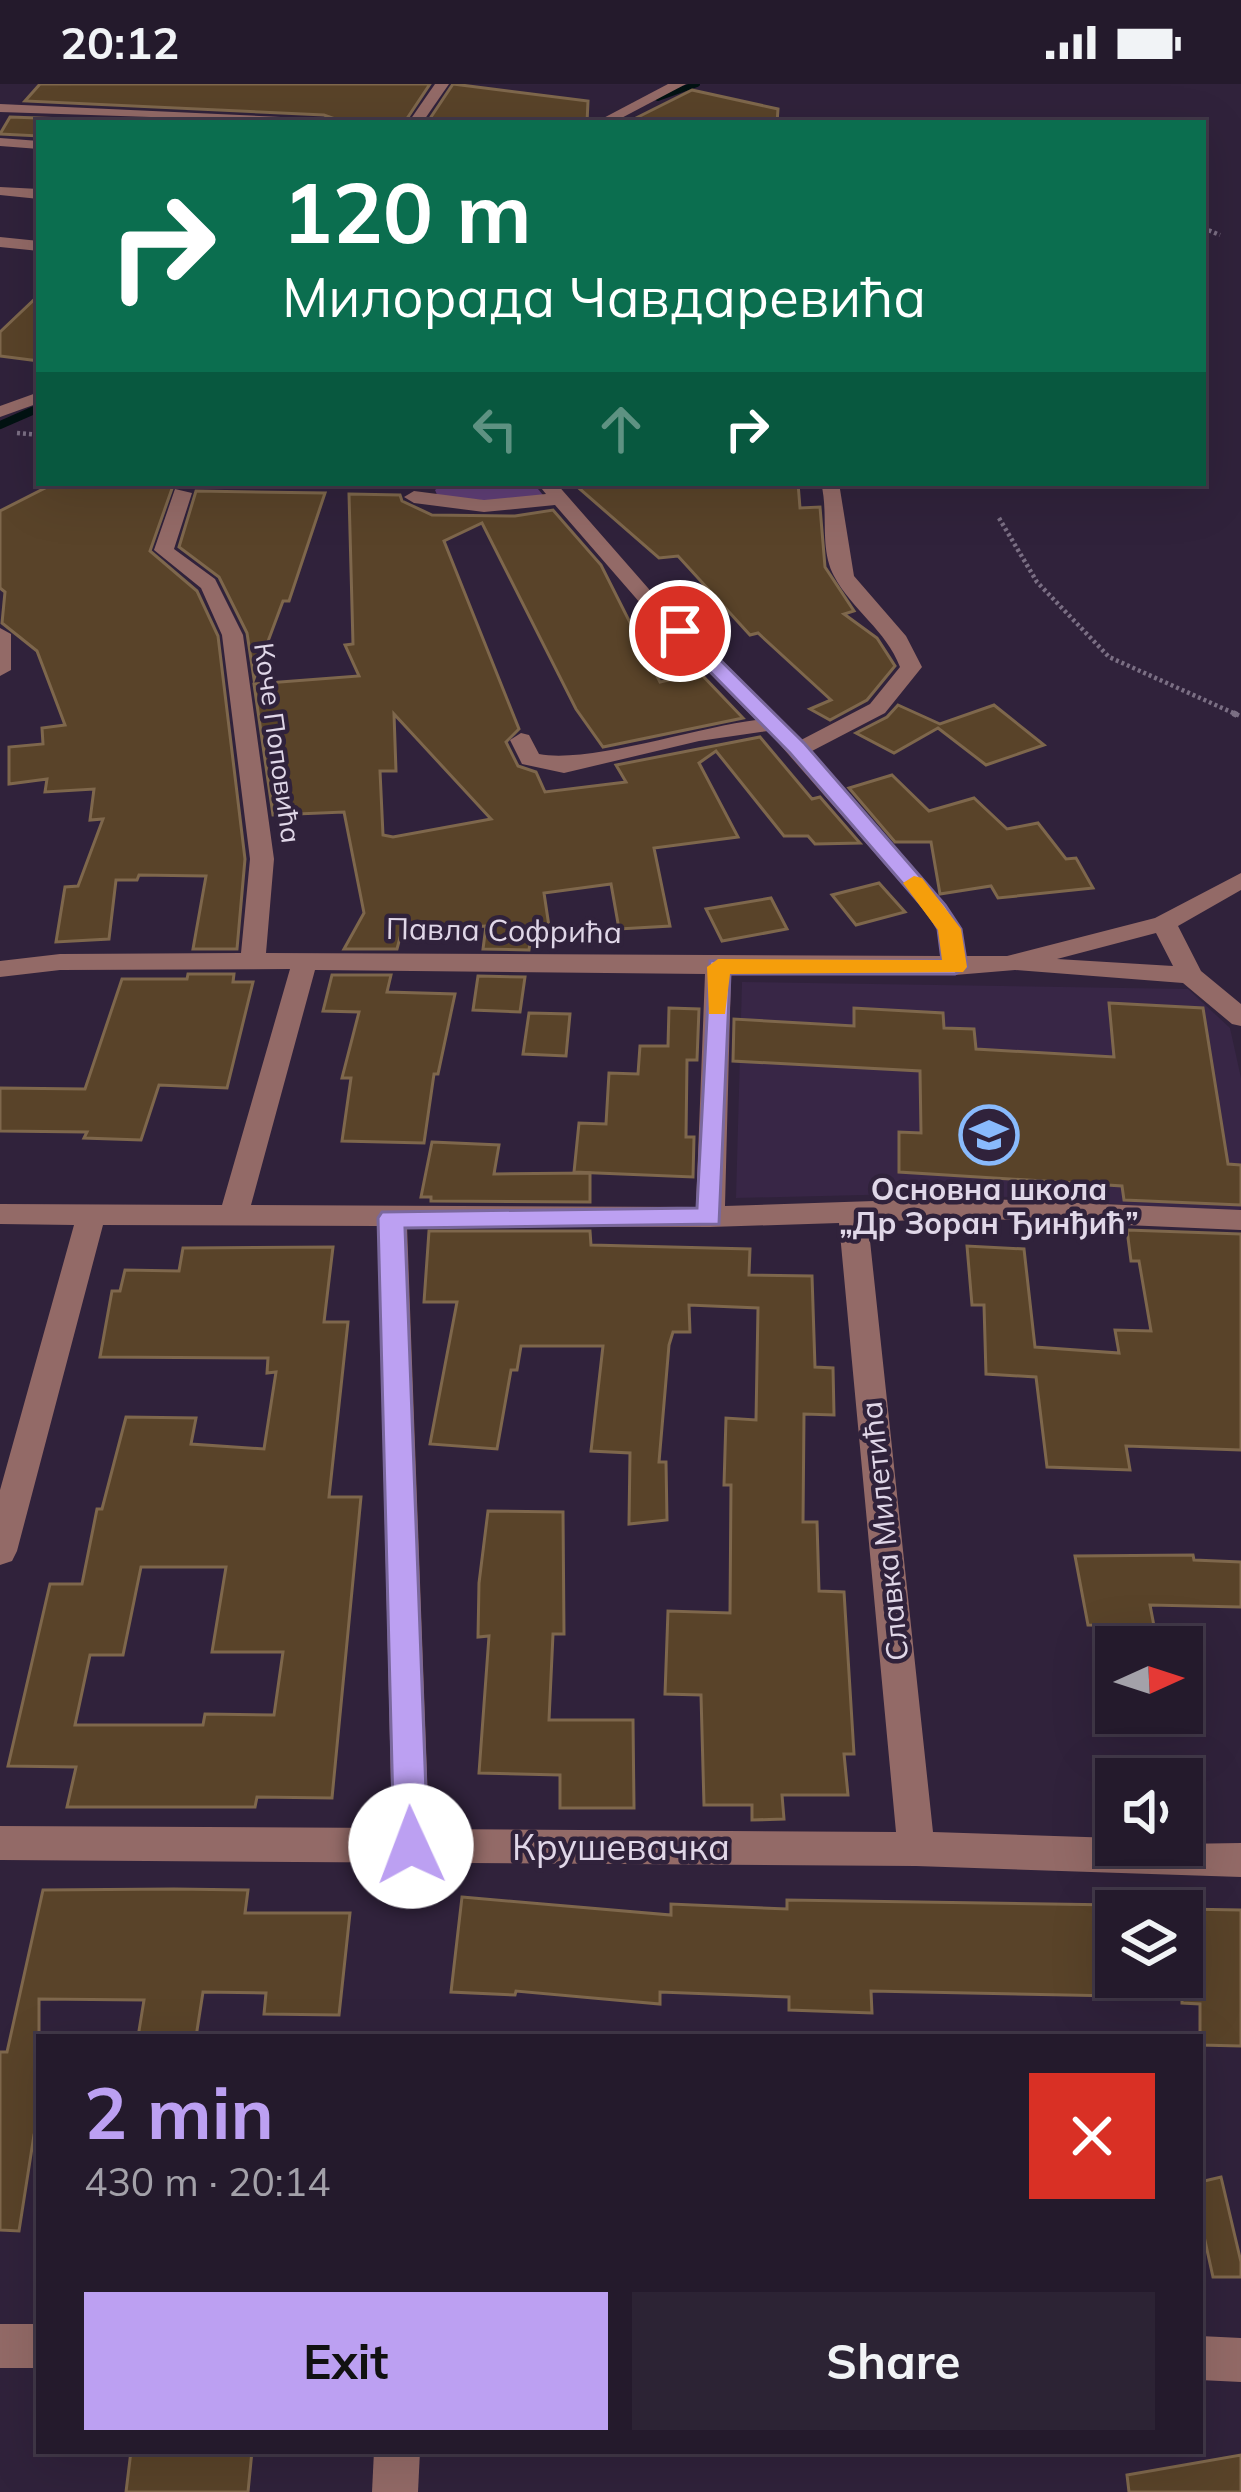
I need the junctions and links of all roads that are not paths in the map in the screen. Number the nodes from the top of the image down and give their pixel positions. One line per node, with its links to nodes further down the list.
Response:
1 (442, 84): 5 (street)
2 (679, 84): 6 (street)
3 (0, 108): 4 (street)
4 (259, 120)
5 (417, 120)
6 (607, 120)
7 (0, 142): 8 (street)
8 (36, 145)
9 (0, 191): 10 (street)
10 (36, 194)
11 (0, 242): 12 (street)
12 (36, 246)
13 (36, 398): 14 (street)
14 (0, 412)
15 (430, 486): 17 (street)
16 (831, 486): 23 (street)
17 (552, 491): 21 (street)
18 (182, 493): 26 (street, Коче Поповића)
19 (0, 634): 20 (street)
20 (0, 670)
21 (772, 724): 22 (street); 23 (street)
22 (521, 740)
23 (798, 749): 30 (street)
24 (1241, 880): 25 (street, Павла Софрића)
25 (1165, 923): 28 (street, Павла Софрића); 32 (street)
26 (252, 960): 27 (street, Павла Софрића); 31 (street, Павла Софрића)
27 (305, 961): 29 (street, Павла Софрића); 34 (street)
28 (1006, 964): 30 (street, Павла Софрића); 32 (street, Павла Софрића)
29 (718, 967): 30 (street, Павла Софрића); 38 (street)
30 (955, 967)
31 (0, 969)
32 (1190, 975): 33 (street)
33 (1241, 1018)
34 (234, 1213): 36 (street); 39 (street)
35 (0, 1214): 36 (street)
36 (91, 1214): 41 (street)
37 (854, 1214): 38 (street); 40 (street); 44 (street, Славка Милетића)
38 (710, 1217): 39 (street)
39 (392, 1218): 43 (street)
40 (1241, 1220)
41 (0, 1551)
42 (0, 1843): 43 (street, Крушевачка)
43 (411, 1846): 44 (street, Крушевачка)
44 (916, 1849): 45 (street, Крушевачка)
45 (1241, 1860)
46 (0, 2346): 47 (street)
47 (36, 2346)
48 (1203, 2358): 49 (street)
49 (1241, 2360)
50 (398, 2454): 51 (street)
51 (395, 2492)

